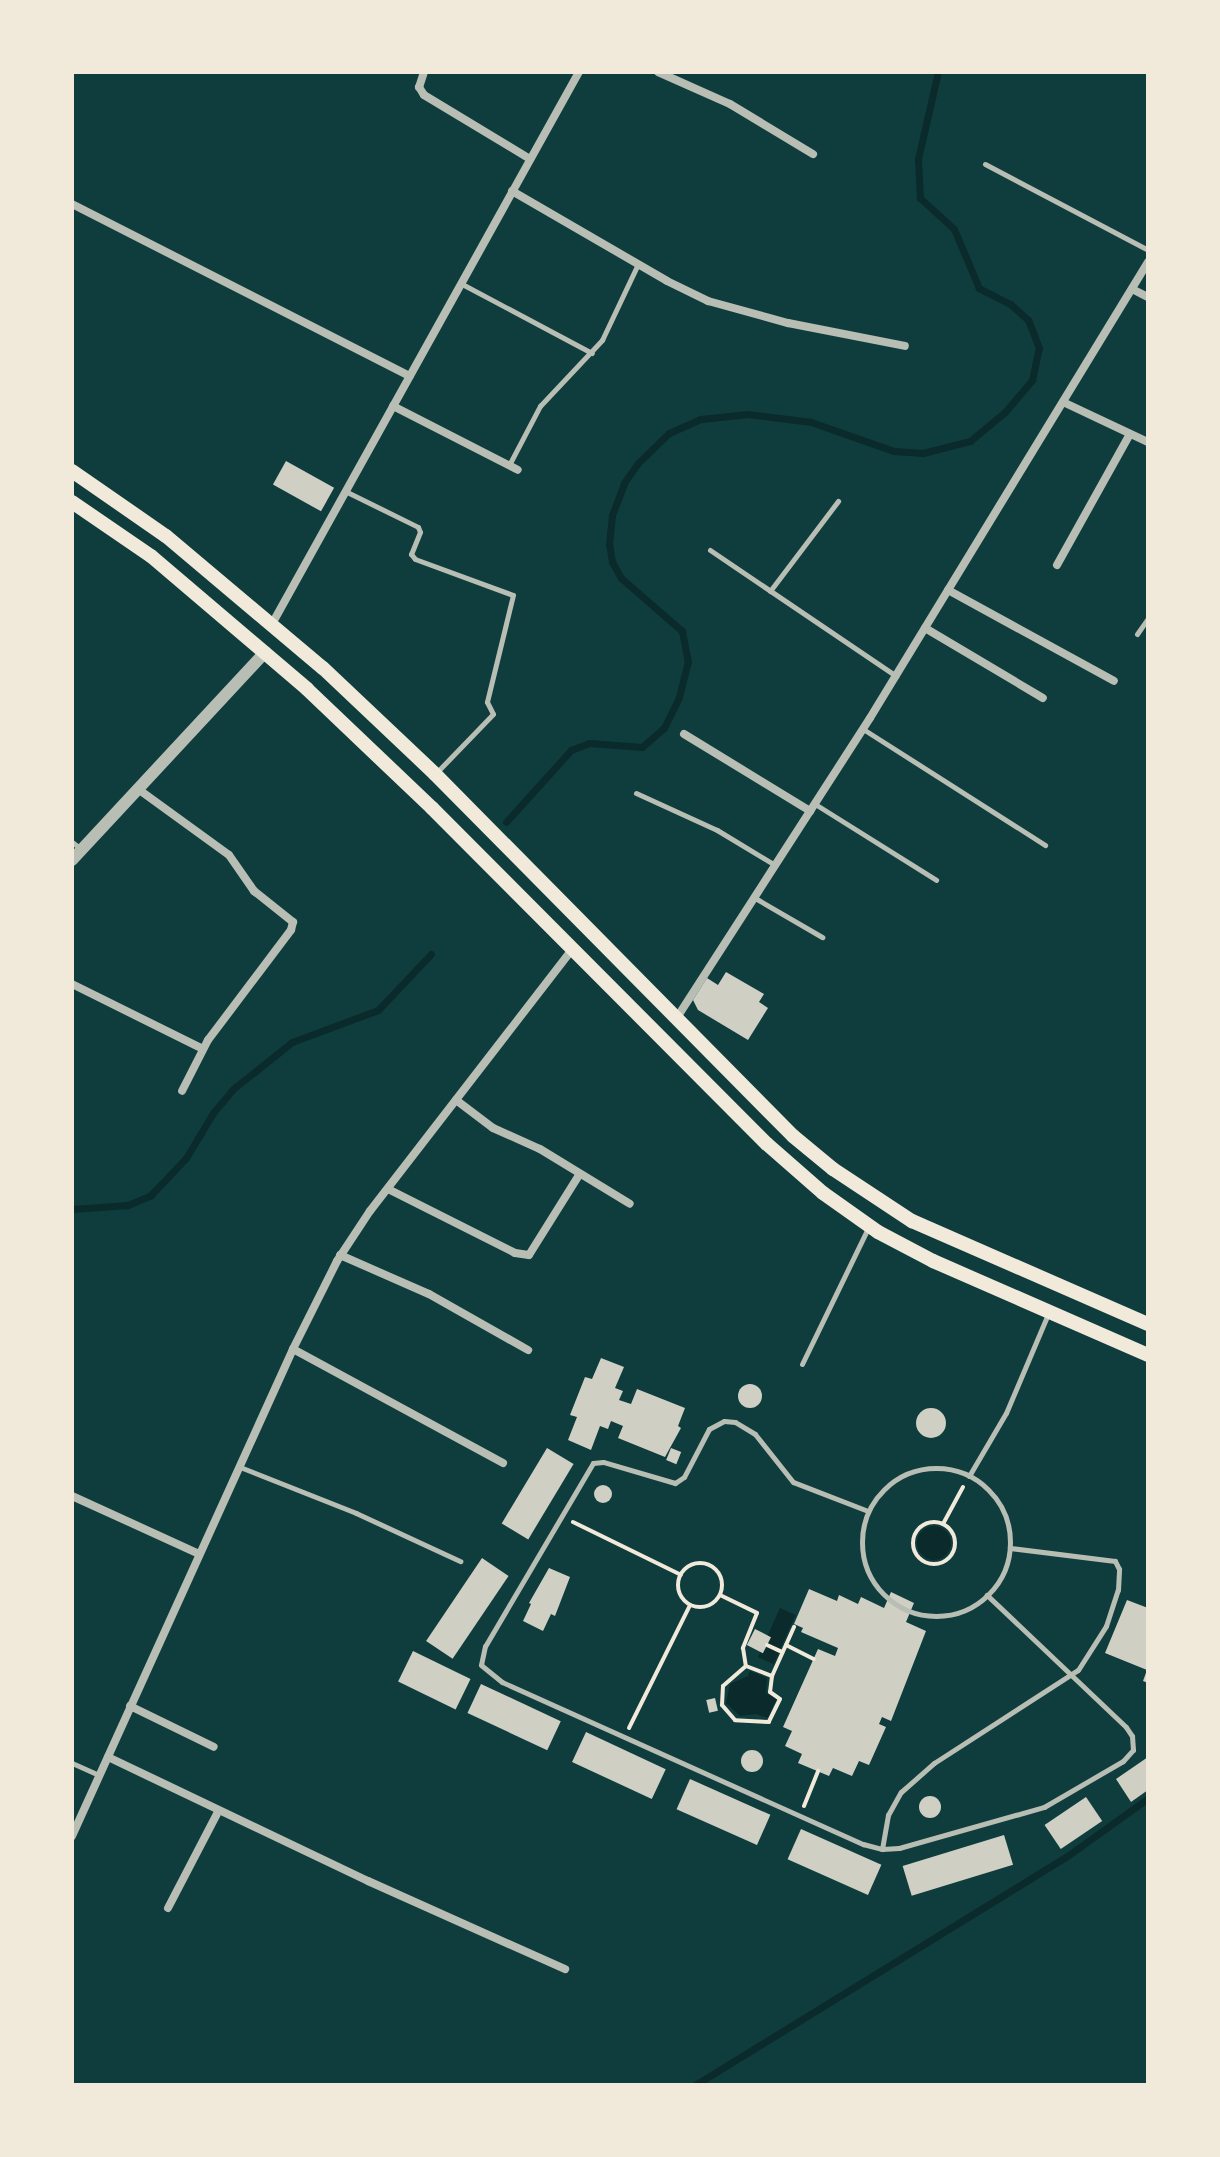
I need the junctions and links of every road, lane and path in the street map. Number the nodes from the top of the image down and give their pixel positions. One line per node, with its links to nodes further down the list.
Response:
1 (424, 72): 5 (street)
2 (579, 72): 5 (street)
3 (658, 72): 4 (street)
4 (813, 154)
5 (530, 159): 7 (street)
6 (985, 164): 9 (lane)
7 (512, 191): 11 (street); 12 (street)
8 (72, 204): 17 (street)
9 (1148, 250)
10 (1148, 262): 13 (street)
11 (638, 264): 15 (street); 16 (lane)
12 (461, 284): 16 (lane); 17 (street)
13 (1132, 289): 14 (street); 18 (street)
14 (1148, 297)
15 (905, 346)
16 (592, 353): 22 (lane)
17 (410, 376): 19 (street)
18 (1063, 402): 20 (street); 32 (street)
19 (393, 406): 22 (street); 25 (street)
20 (1130, 434): 21 (street); 31 (street)
21 (1148, 442)
22 (509, 465): 23 (street)
23 (518, 470)
24 (72, 471): 28 (main road)
25 (346, 491): 35 (street); 44 (lane)
26 (838, 501): 33 (lane)
27 (72, 502): 29 (main road)
28 (139, 515): 29 (main road); 35 (main road)
29 (124, 537): 38 (main road)
30 (710, 550): 33 (lane)
31 (1057, 565)
32 (948, 590): 36 (street); 40 (street)
33 (770, 591): 39 (lane)
34 (1148, 618): 37 (lane)
35 (272, 624): 44 (main road)
36 (925, 628): 39 (street); 41 (street)
37 (1137, 634)
38 (265, 652): 45 (street); 49 (main road)
39 (896, 676): 42 (street)
40 (1114, 681)
41 (1043, 698)
42 (863, 729): 48 (street); 50 (lane)
43 (684, 734): 48 (street)
44 (435, 774): 46 (main road)
45 (138, 789): 51 (street); 62 (street)
46 (451, 790): 49 (main road); 59 (main road)
47 (636, 793): 53 (lane)
48 (812, 807): 53 (street); 54 (lane)
49 (432, 808): 57 (main road)
50 (1045, 845)
51 (77, 846): 52 (street)
52 (72, 860)
53 (775, 865): 55 (street)
54 (936, 880)
55 (754, 897): 56 (lane); 59 (street)
56 (822, 937)
57 (573, 948): 61 (main road); 64 (street)
58 (72, 984): 62 (street)
59 (678, 1016): 60 (main road)
60 (691, 1029): 61 (main road); 70 (main road)
61 (672, 1048): 68 (main road)
62 (203, 1049): 63 (street)
63 (182, 1091)
64 (456, 1100): 65 (street); 66 (street)
65 (579, 1175): 66 (street); 67 (street)
66 (388, 1189): 69 (street)
67 (630, 1204)
68 (869, 1226): 71 (main road); 76 (lane)
69 (340, 1255): 73 (street); 74 (street)
70 (1058, 1285): 71 (main road); 72 (main road)
71 (1048, 1313): 75 (main road); 79 (lane)
72 (1148, 1324)
73 (293, 1349): 77 (street); 78 (street)
74 (528, 1350)
75 (1148, 1355)
76 (802, 1364)
77 (503, 1463)
78 (239, 1467): 85 (street); 86 (lane)
79 (969, 1476): 81 (lane); 83 (path); 84 (lane)
80 (72, 1496): 85 (street)
81 (868, 1511): 82 (lane); 89 (lane)
82 (560, 1515): 87 (path); 100 (lane)
83 (943, 1524): 83 (path)
84 (1010, 1548): 89 (lane); 98 (lane)
85 (199, 1554): 99 (street)
86 (460, 1561)
87 (681, 1575): 88 (path); 90 (path)
88 (720, 1595): 90 (path); 96 (path)
89 (987, 1595): 98 (lane)
90 (690, 1605): 100 (path)
91 (794, 1627): 93 (path)
92 (767, 1645): 94 (path)
93 (786, 1645): 94 (path); 95 (path)
94 (781, 1652): 97 (path)
95 (814, 1659)
96 (746, 1666): 97 (path); 97 (path)
97 (772, 1676)
98 (1072, 1676): 109 (lane); 109 (lane)
99 (130, 1706): 101 (street); 102 (street)
100 (625, 1737): 107 (lane)
101 (214, 1747)
102 (108, 1757): 105 (street); 106 (street)
103 (72, 1763): 105 (lane)
104 (818, 1771): 107 (path)
105 (99, 1775): 108 (street)
106 (219, 1810): 110 (street); 111 (street)
107 (800, 1815): 109 (lane)
108 (72, 1836)
109 (882, 1849)
110 (168, 1908)
111 (565, 1969)

